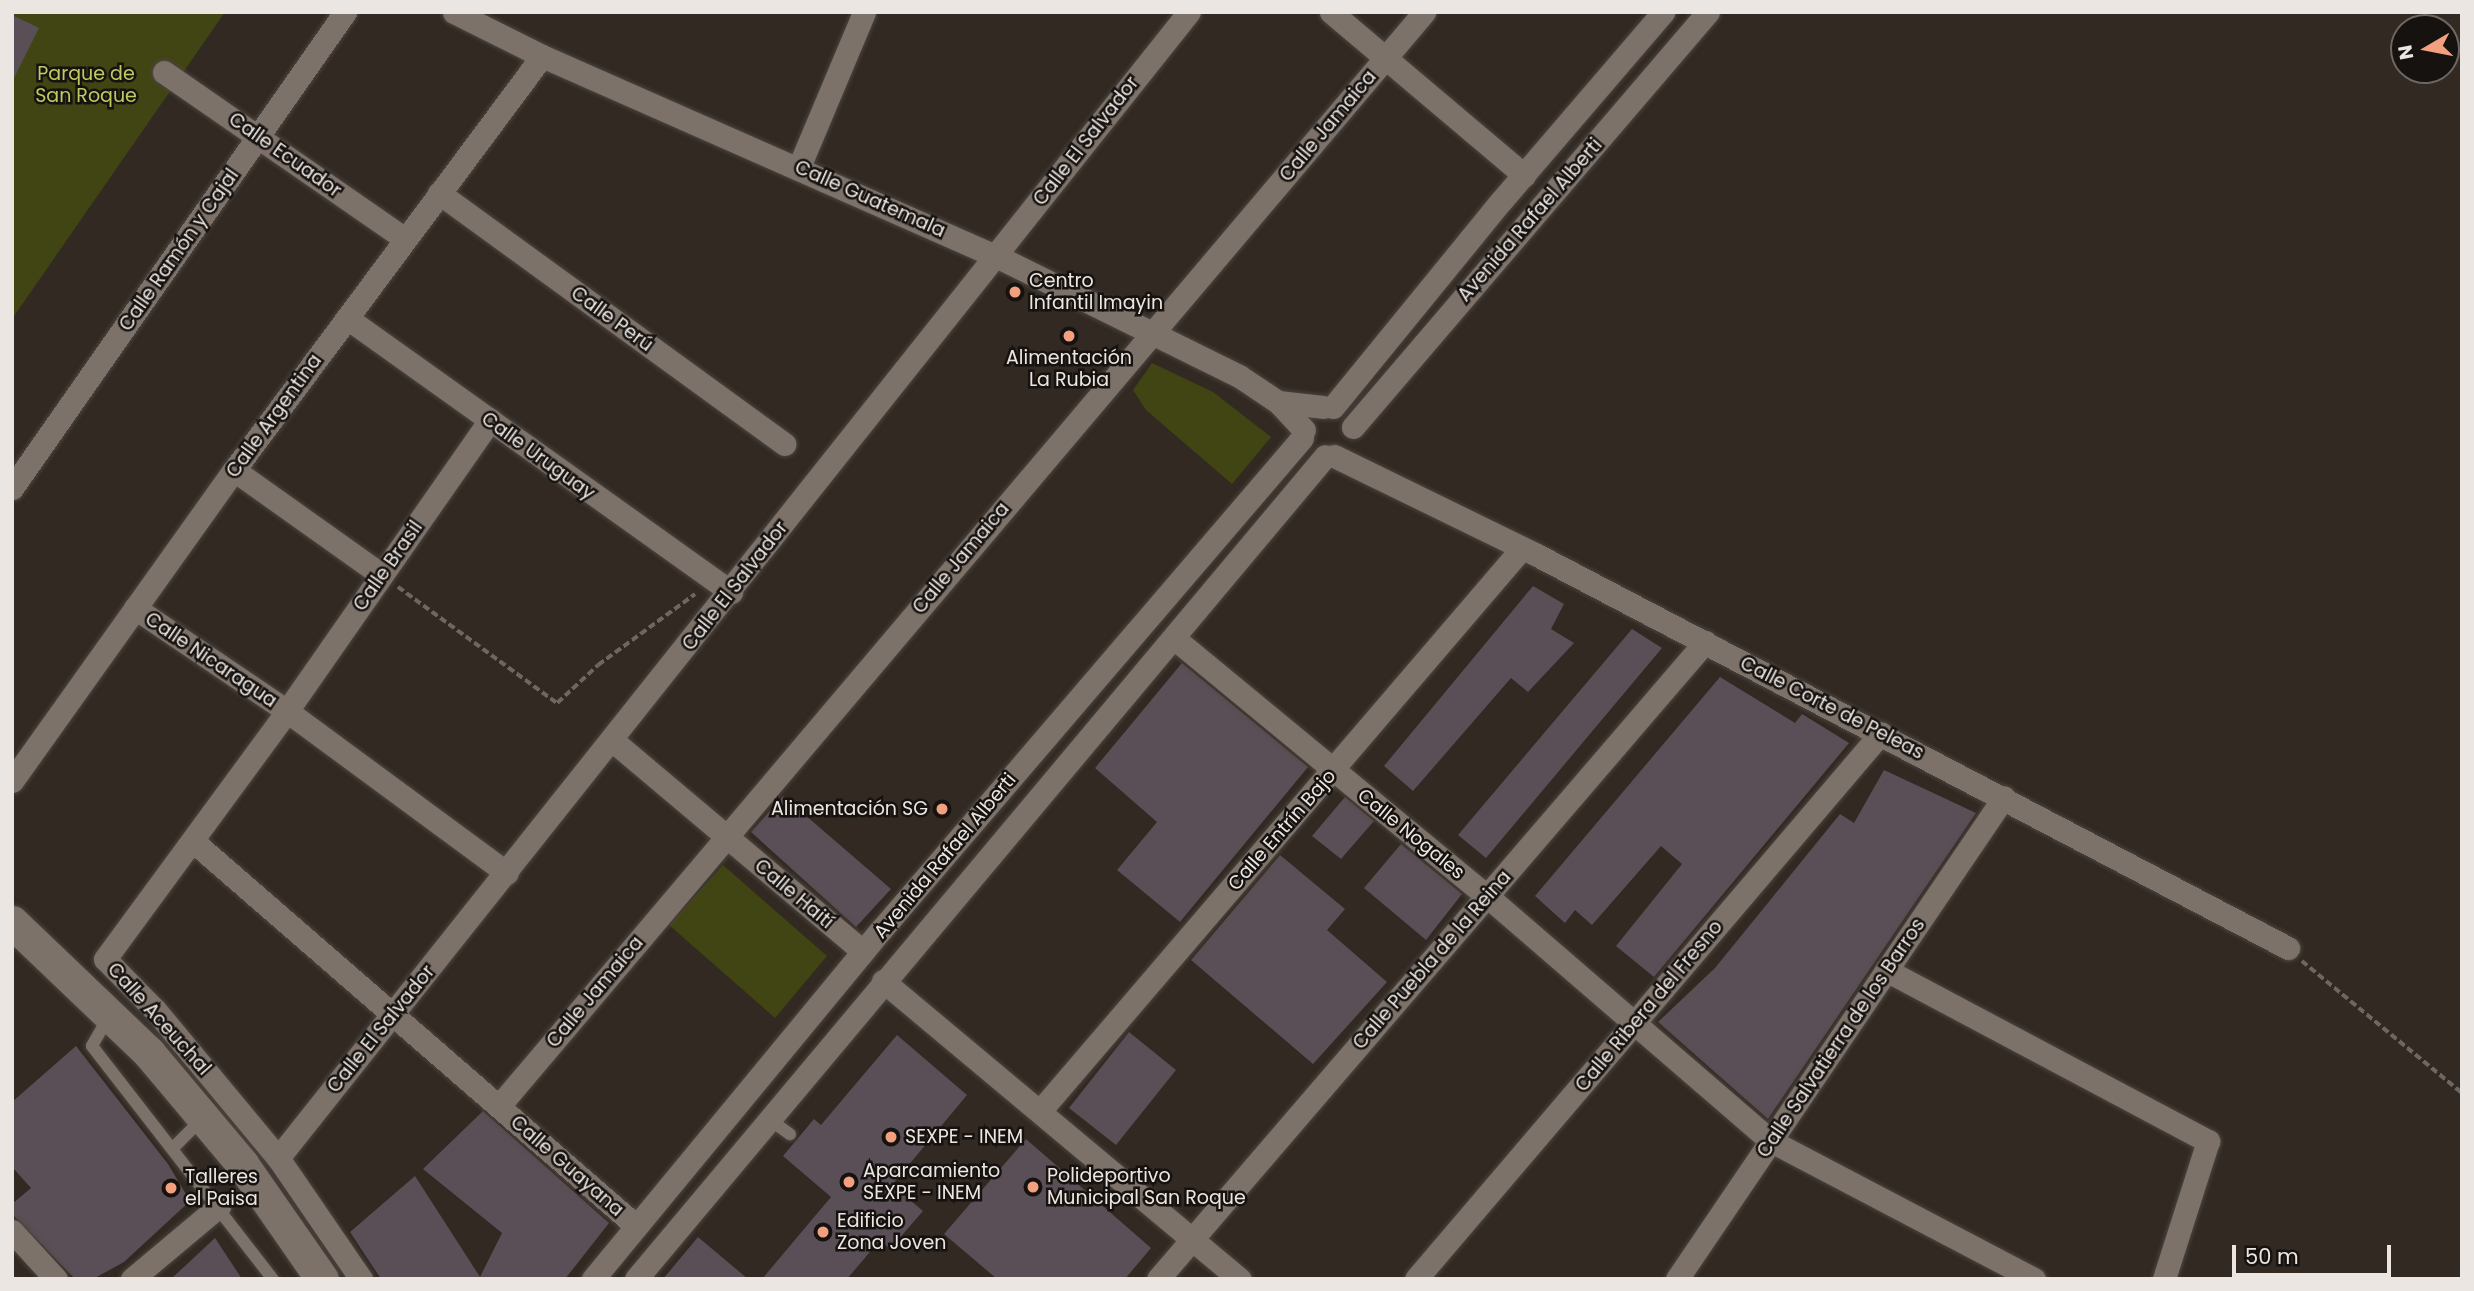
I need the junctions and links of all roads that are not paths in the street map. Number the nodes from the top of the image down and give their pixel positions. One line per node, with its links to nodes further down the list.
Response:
1 (345, 12): 12 (street, Calle Ramón y Cajal)
2 (454, 12): 9 (street, Calle Guatemala)
3 (864, 12): 13 (street)
4 (1189, 12): 17 (street, Calle El Salvador)
5 (1331, 12): 10 (street)
6 (1424, 12): 10 (street, Calle Jamaica)
7 (1663, 12): 14 (street, Avenida Rafael Alberti)
8 (1708, 12): 23 (street, Avenida Rafael Alberti)
9 (542, 56): 13 (street, Calle Guatemala); 15 (street, Calle Argentina)
10 (1384, 60): 14 (street); 19 (street, Calle Jamaica)
11 (164, 72): 12 (street, Calle Ecuador)
12 (258, 137): 16 (street, Calle Ecuador); 29 (street, Calle Ramón y Cajal)
13 (799, 167): 17 (street, Calle Guatemala)
14 (1524, 175): 21 (street, Avenida Rafael Alberti)
15 (439, 193): 16 (street, Calle Argentina); 25 (street, Calle Perú)
16 (405, 239): 18 (street, Calle Argentina)
17 (996, 256): 19 (street, Calle Guatemala); 32 (street, Calle El Salvador)
18 (347, 318): 22 (street, Calle Uruguay); 27 (street, Calle Argentina)
19 (1153, 333): 20 (street, Calle Guatemala); 42 (street, Calle Jamaica)
20 (1278, 402): 21 (street, Calle Guatemala); 24 (street, Calle Guatemala)
21 (1328, 407): 23 (street); 24 (street)
22 (490, 421): 31 (street, Calle Brasil); 32 (street, Calle Uruguay)
23 (1353, 432): 26 (street); 28 (street)
24 (1303, 434): 26 (street); 48 (street, Avenida Rafael Alberti)
25 (785, 444)
26 (1330, 456): 28 (street, Calle Corte de Peleas); 34 (street, Avenida Rafael Alberti)
27 (234, 470): 31 (street); 33 (street, Calle Argentina)
28 (1375, 472): 30 (street, Calle Corte de Peleas)
29 (12, 488)
30 (1522, 548): 35 (street, Calle Corte de Peleas); 39 (street, Calle Entrín Bajo)
31 (382, 575): 36 (street, Calle Brasil)
32 (724, 588): 38 (street, Calle El Salvador)
33 (135, 608): 36 (street, Calle Nicaragua); 40 (street, Calle Argentina)
34 (1175, 639): 39 (street, Calle Nogales); 50 (street, Avenida Rafael Alberti)
35 (1704, 642): 37 (street, Calle Corte de Peleas); 45 (street, Calle Puebla de la Reina)
36 (287, 711): 43 (street, Calle Aceuchal); 44 (street, Calle Nicaragua)
37 (1881, 733): 41 (street, Calle Corte de Peleas); 53 (street, Calle Ribera del Fresno)
38 (612, 740): 42 (street, Calle Haití); 44 (street, Calle El Salvador)
39 (1334, 771): 45 (street, Calle Nogales); 55 (street, Calle Entrín Bajo)
40 (12, 781)
41 (2004, 797): 47 (street, Calle Corte de Peleas); 49 (street, Calle Salvatierra de los Barros)
42 (726, 835): 48 (street, Calle Haití); 54 (street, Calle Jamaica)
43 (194, 842): 52 (street, Calle Guayana); 61 (street, Calle Aceuchal)
44 (507, 873): 52 (street, Calle El Salvador)
45 (1487, 896): 53 (street, Calle Nogales); 65 (street, Calle Puebla de la Reina)
46 (18, 936): 51 (street, Calle Aceuchal)
47 (2288, 948)
48 (863, 951): 63 (street, Avenida Rafael Alberti)
49 (1886, 971): 59 (street, Calle Salvatierra de los Barros); 79 (street)
50 (883, 981): 55 (street); 57 (street, Avenida Rafael Alberti)
51 (109, 1014): 56 (street, Calle Aceuchal); 60 (lane)
52 (392, 1015): 54 (street, Calle Guayana); 61 (street, Calle El Salvador)
53 (1634, 1024): 59 (street, Calle Nogales); 76 (street, Calle Ribera del Fresno)
54 (499, 1106): 63 (street, Calle Guayana)
55 (1040, 1111): 65 (street)
56 (203, 1117): 60 (lane); 67 (street, Calle Aceuchal)
57 (769, 1119): 58 (lane); 73 (street, Avenida Rafael Alberti)
58 (790, 1134)
59 (1771, 1141): 77 (street, Calle Salvatierra de los Barros); 78 (street, Calle Nogales)
60 (173, 1148): 62 (lane)
61 (278, 1158): 66 (street, Calle Aceuchal)
62 (219, 1206): 69 (street); 70 (lane)
63 (635, 1225): 72 (street, Avenida Rafael Alberti)
64 (12, 1231): 68 (street)
65 (1192, 1239): 74 (street, Calle Puebla de la Reina); 75 (street)
66 (348, 1258): 67 (street, Calle Aceuchal); 71 (street, Calle Aceuchal)
67 (321, 1277)
68 (56, 1279)
69 (132, 1279)
70 (273, 1279)
71 (361, 1279)
72 (593, 1279)
73 (636, 1279)
74 (1158, 1279)
75 (1240, 1279)
76 (1416, 1279)
77 (1677, 1279)
78 (2034, 1279)
79 (2164, 1279)

